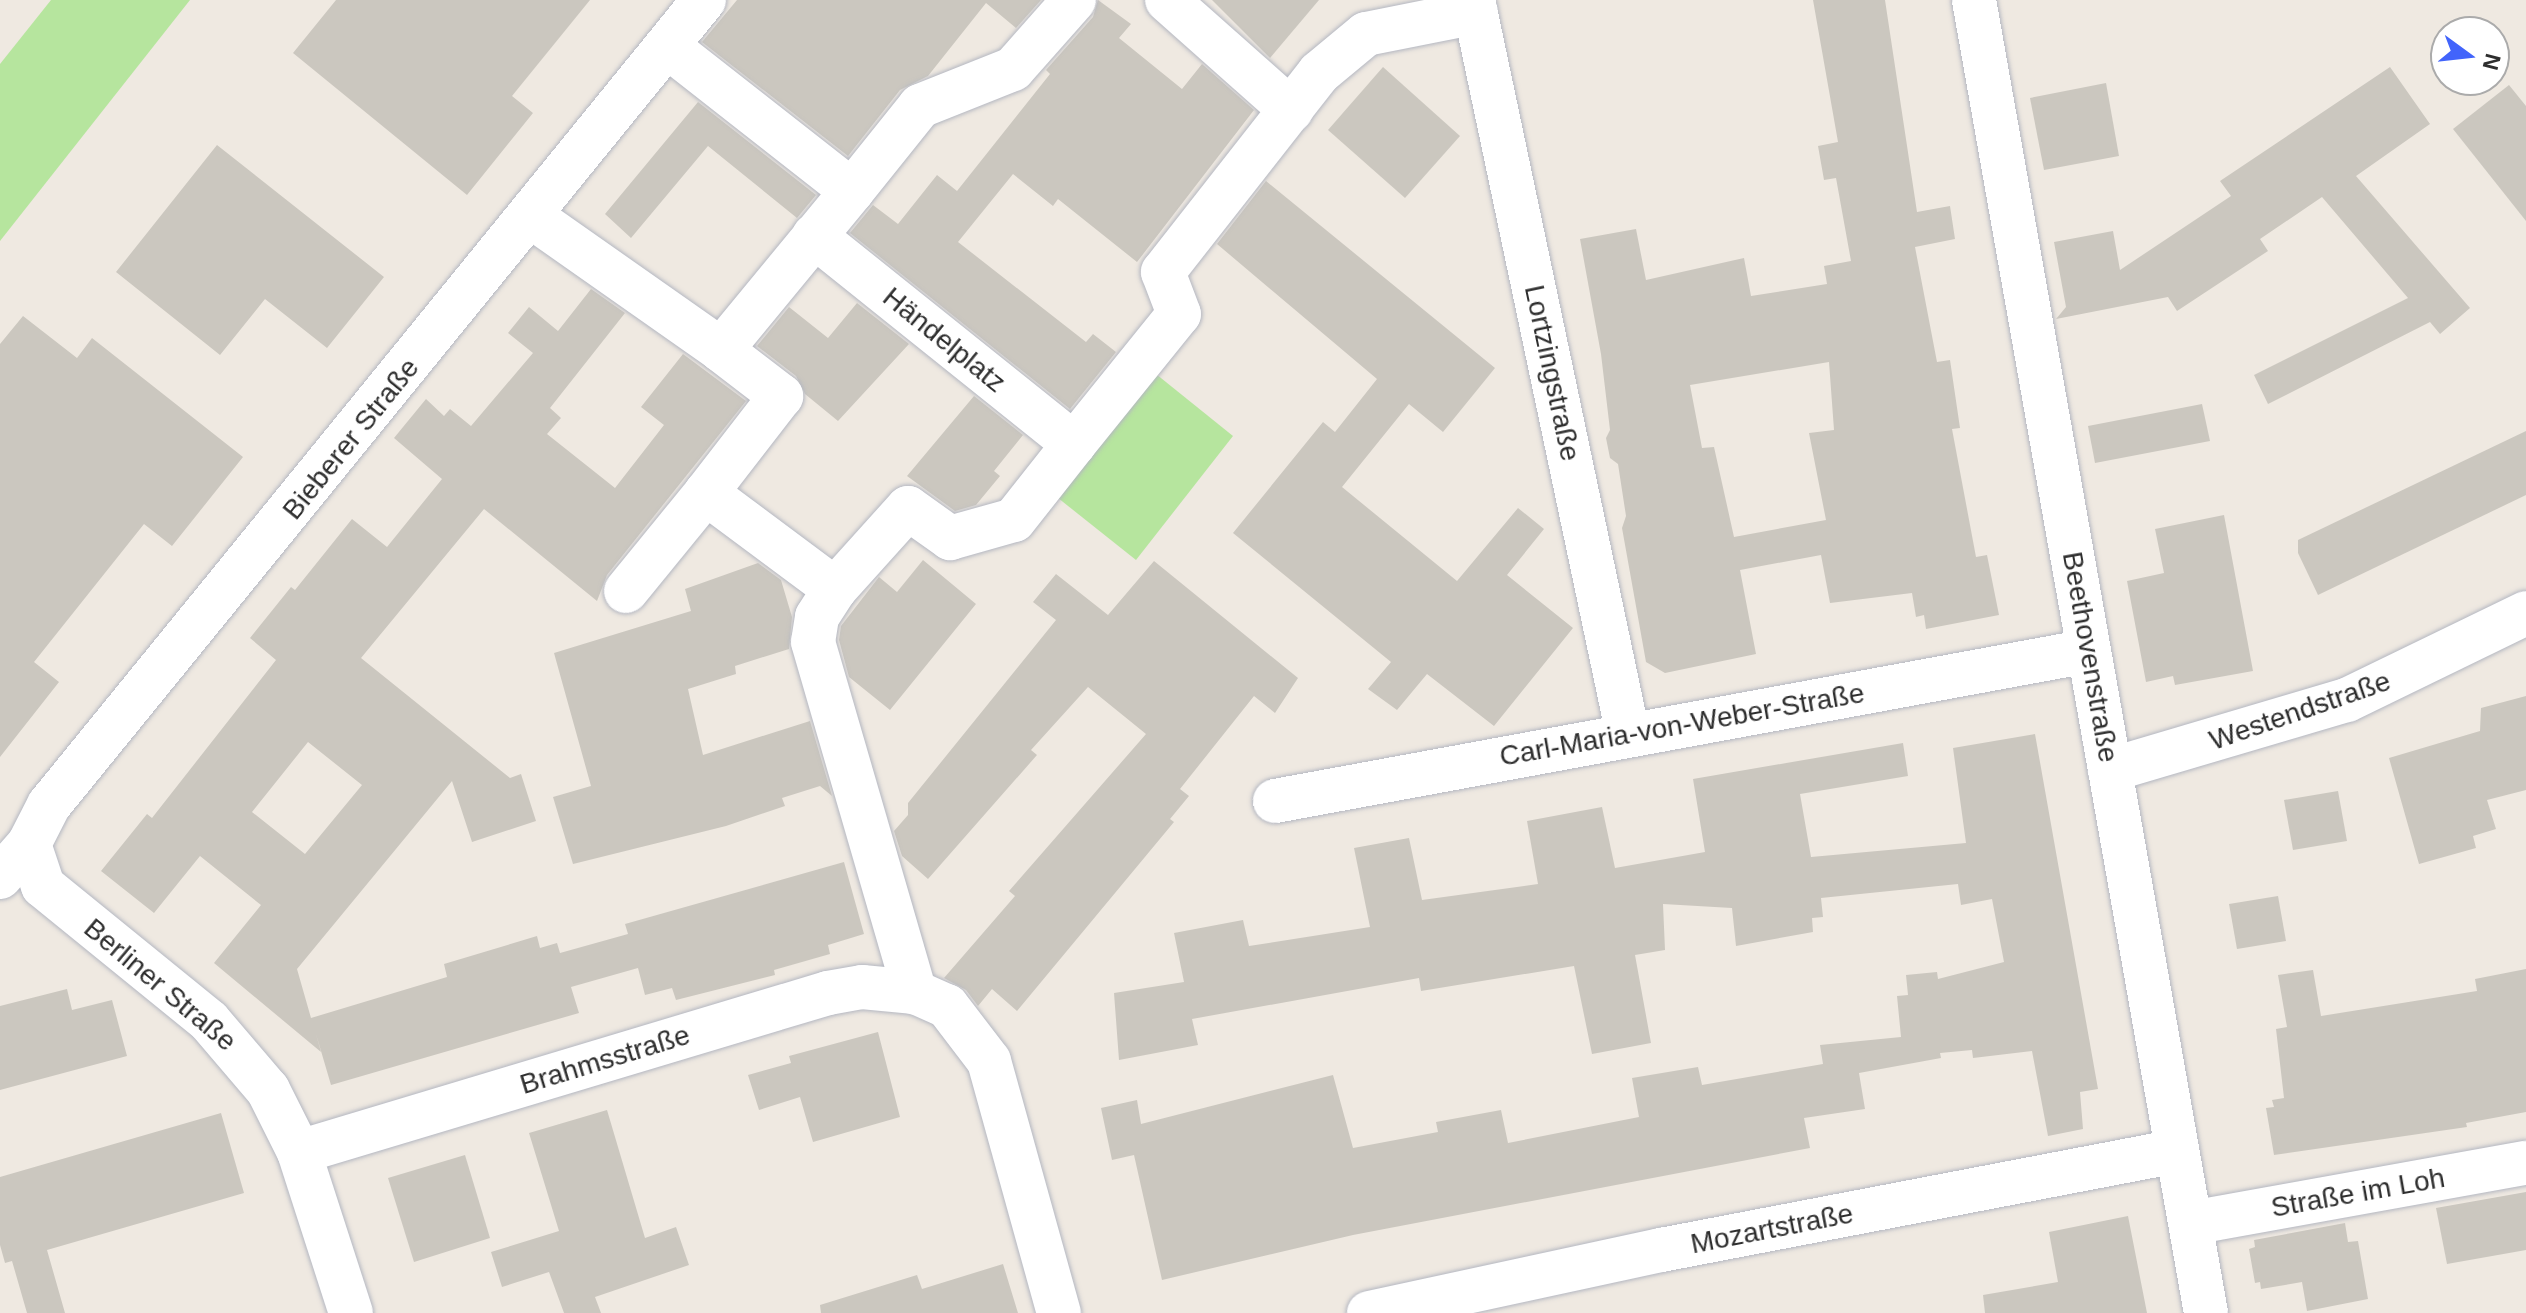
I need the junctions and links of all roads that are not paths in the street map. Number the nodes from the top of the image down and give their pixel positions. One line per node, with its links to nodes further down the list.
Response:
1 (704, 0): 6 (street, Bieberer Straße)
2 (1074, 0): 8 (street)
3 (1167, 0): 7 (street)
4 (1974, 0): 17 (street, Beethovenstraße)
5 (1474, 6): 7 (street, Lortzingstraße); 18 (street, Lortzingstraße)
6 (667, 46): 8 (street); 9 (street, Bieberer Straße)
7 (1291, 110): 12 (street, Lortzingstraße)
8 (852, 191): 10 (street)
9 (532, 217): 11 (street); 21 (street, Bieberer Straße)
10 (814, 236): 11 (street); 12 (street, Händelplatz)
11 (721, 350): 13 (street)
12 (1074, 444): 14 (street)
13 (706, 493): 14 (street); 15 (street)
14 (835, 589): 23 (street)
15 (626, 591)
16 (2526, 613): 19 (street, Westendstraße)
17 (2088, 651): 18 (street, Carl-Maria-von-Weber-Straße); 19 (street, Beethovenstraße)
18 (1628, 735): 20 (street, Carl-Maria-von-Weber-Straße)
19 (2110, 770): 24 (street, Beethovenstraße)
20 (1275, 801)
21 (29, 844): 22 (street, Bieberer Straße); 25 (street, Berliner Straße)
22 (0, 877)
23 (915, 992): 25 (street, Brahmsstraße); 29 (street, Brahmsstraße)
24 (2177, 1151): 27 (street, Beethovenstraße); 30 (street, Mozartstraße)
25 (299, 1152): 28 (street, Berliner Straße)
26 (2526, 1163): 27 (street, Straße im Loh)
27 (2191, 1223): 31 (street, Beethovenstraße)
28 (351, 1313)
29 (1059, 1313)
30 (1369, 1313)
31 (2206, 1313)

